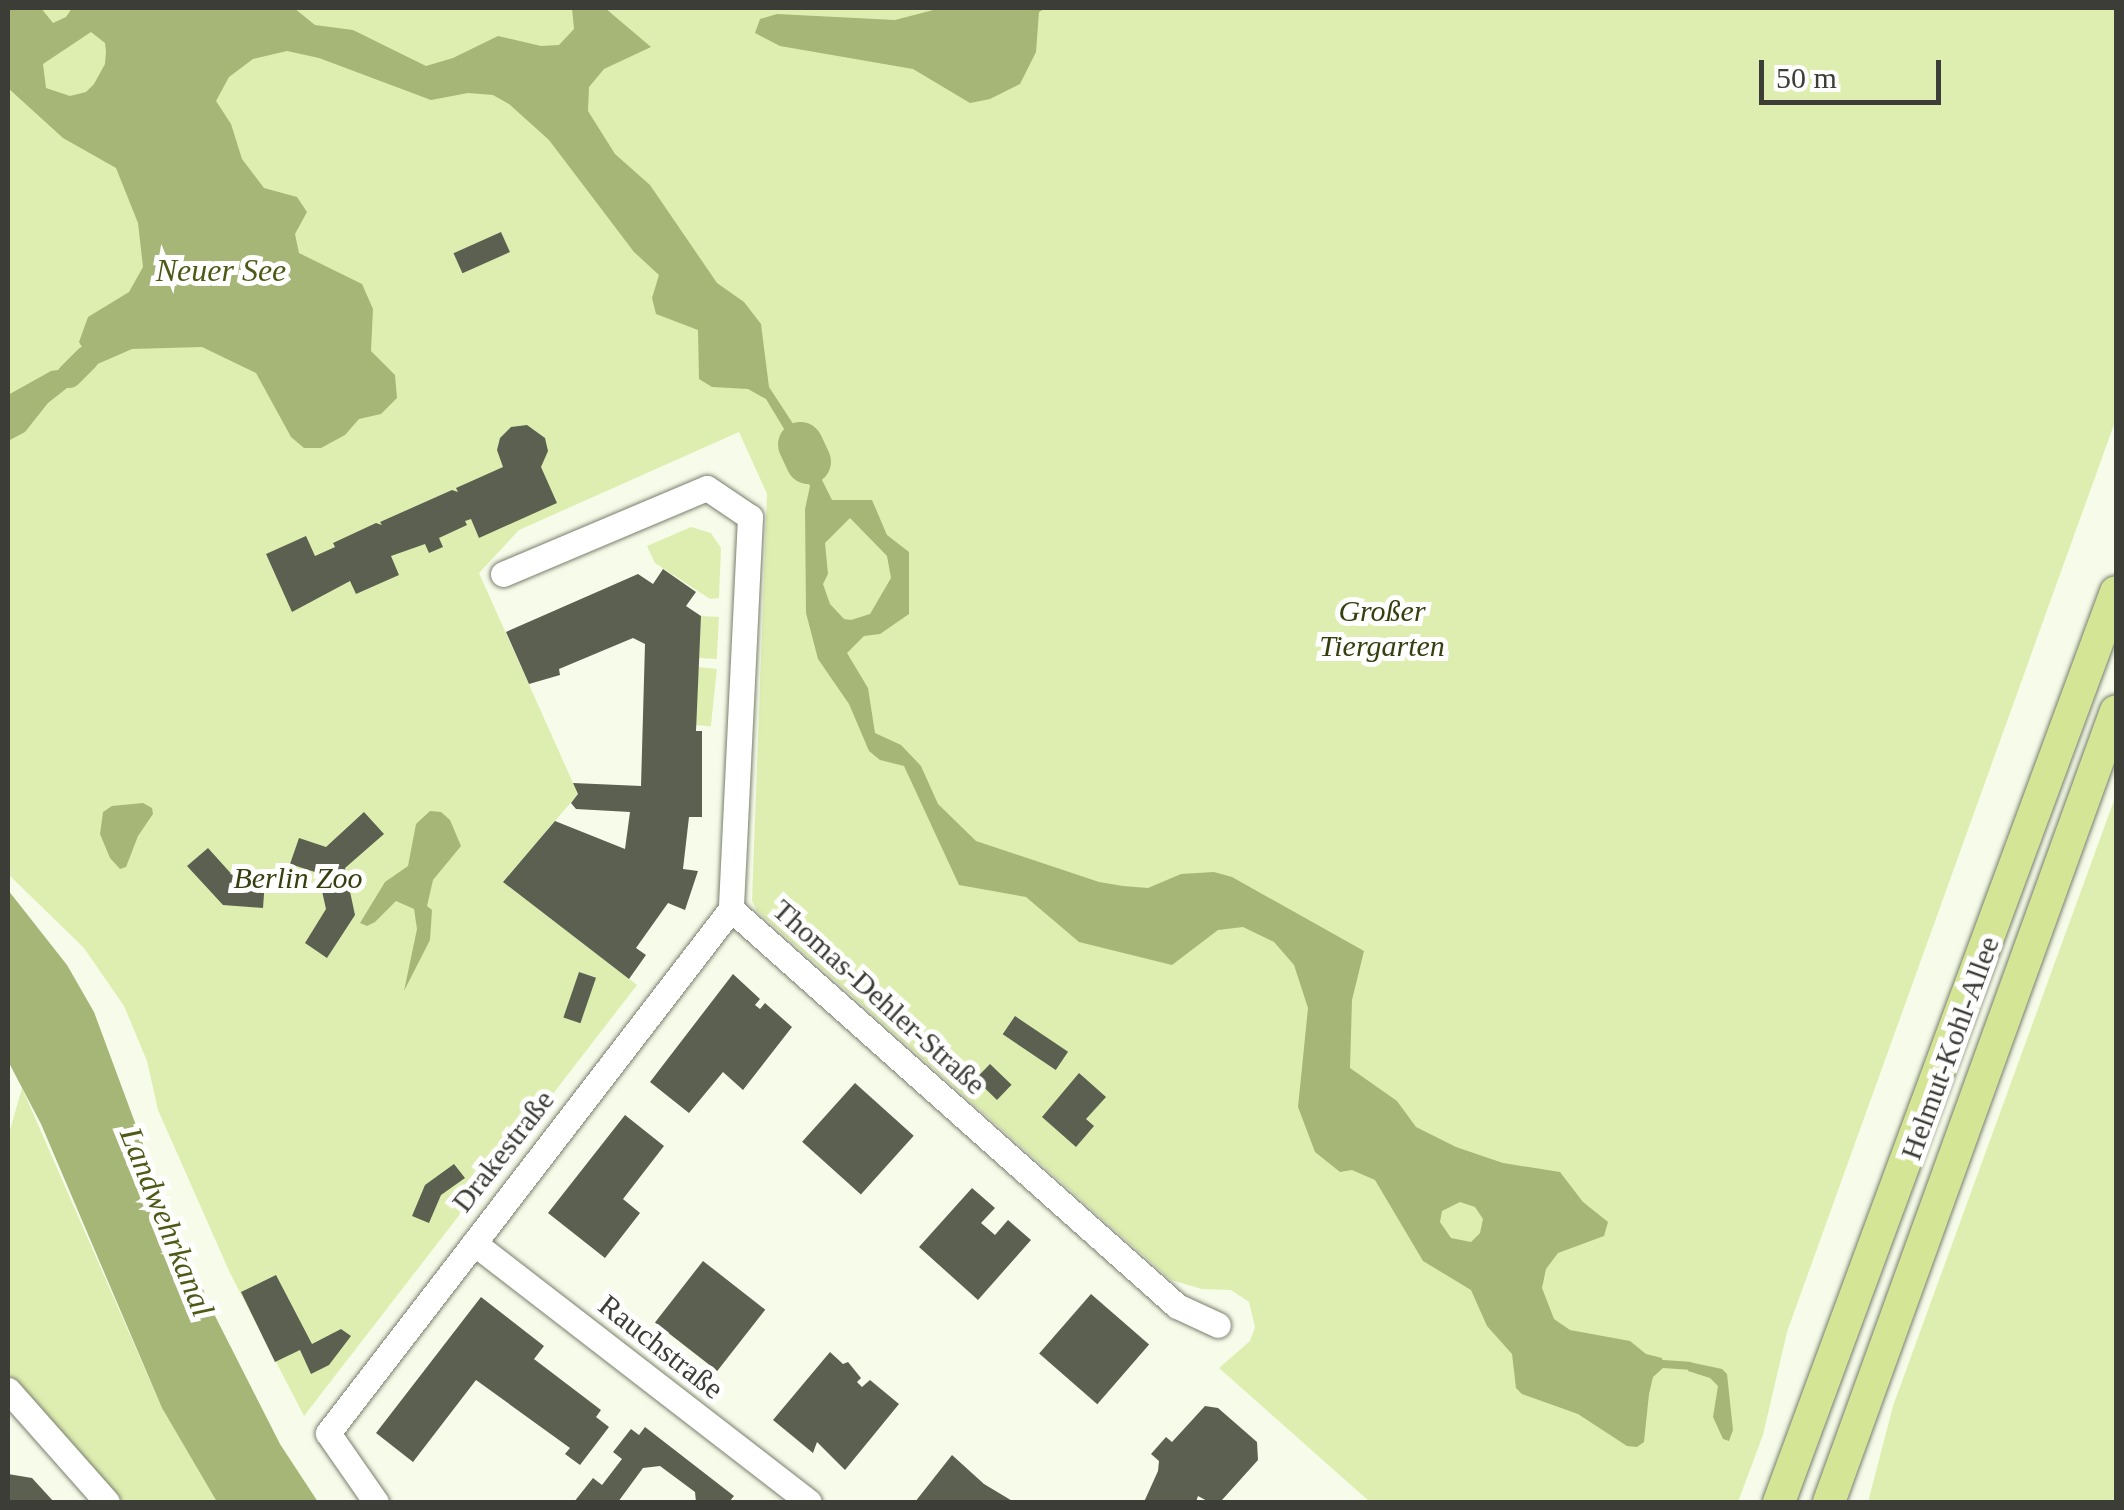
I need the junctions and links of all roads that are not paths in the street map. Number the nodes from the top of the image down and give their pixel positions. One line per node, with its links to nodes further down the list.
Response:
1 (503, 574): 4 (street, Thomas-Dehler-Straße)
2 (2116, 592): 11 (main road, Helmut-Kohl-Allee)
3 (2116, 711): 12 (main road, Helmut-Kohl-Allee)
4 (732, 909): 5 (street, Drakestraße); 6 (street, Thomas-Dehler-Straße)
5 (474, 1243): 9 (street, Drakestraße); 10 (street, Rauchstraße)
6 (1218, 1325)
7 (8, 1390): 8 (street)
8 (107, 1502)
9 (376, 1502)
10 (809, 1502)
11 (1780, 1502)
12 (1829, 1502)

